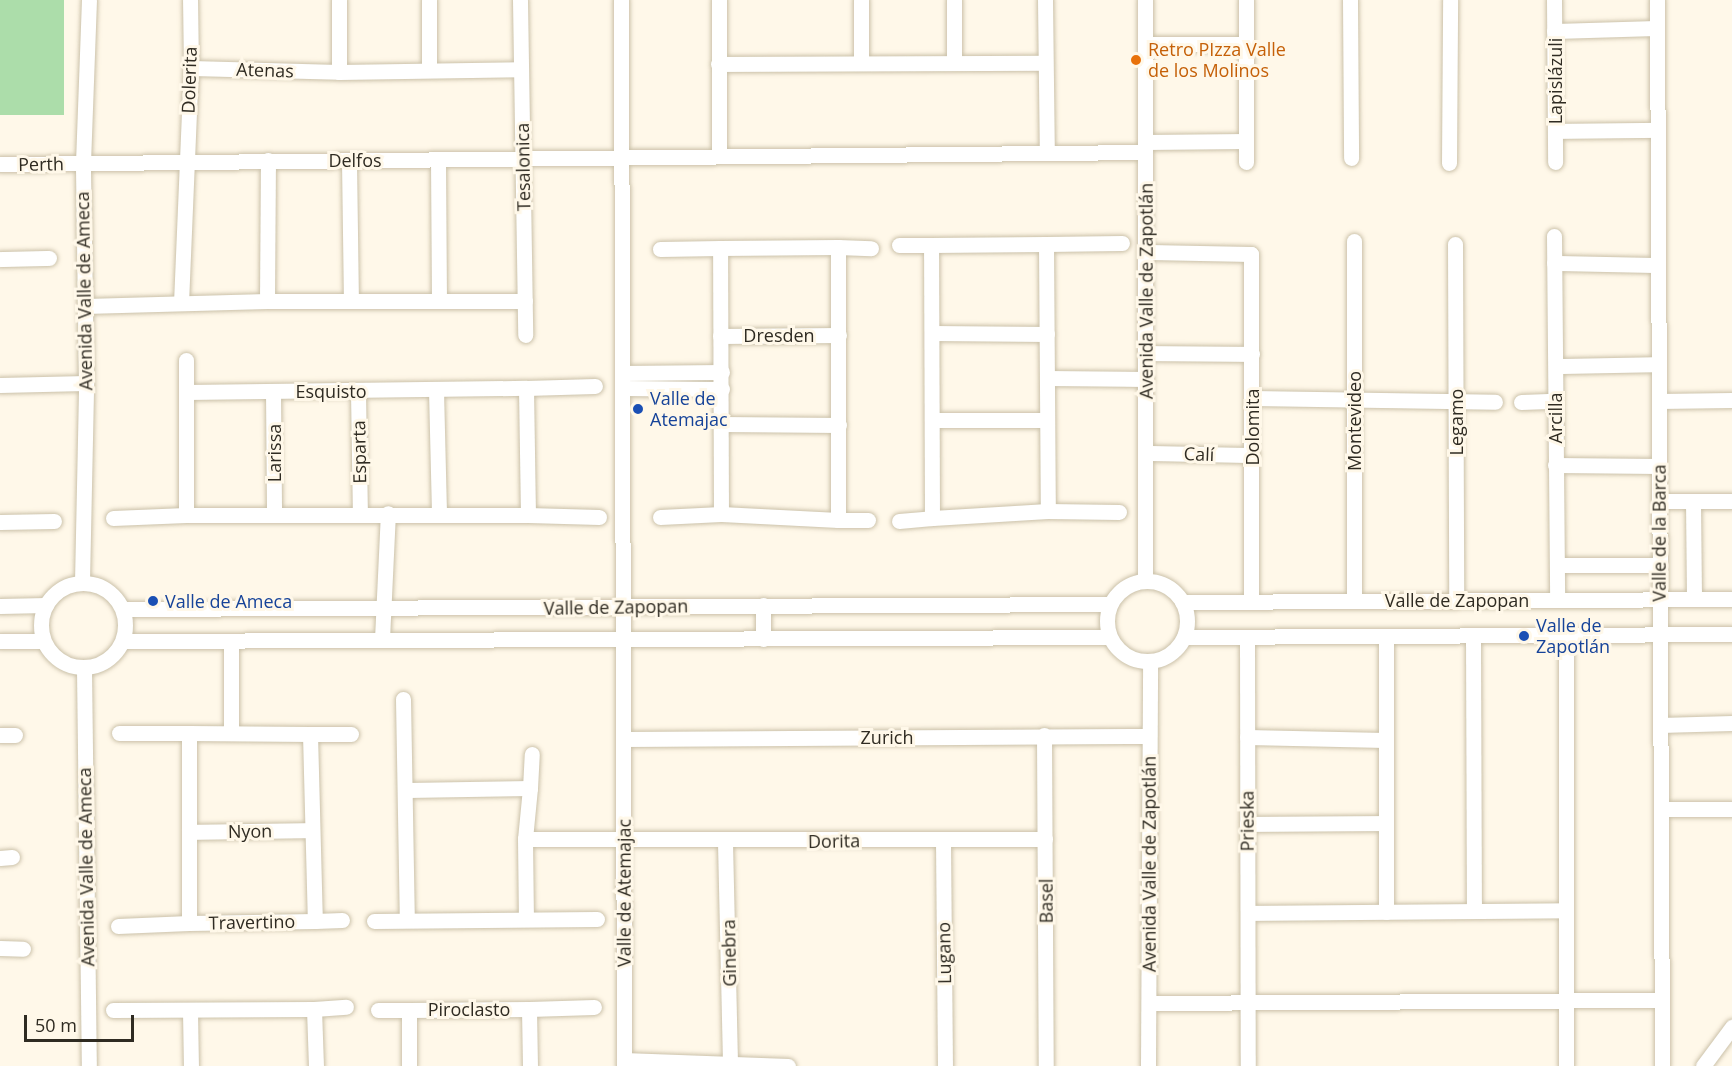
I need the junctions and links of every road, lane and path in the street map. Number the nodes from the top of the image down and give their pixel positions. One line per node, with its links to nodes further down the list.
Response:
1 (89, 0): 44 (street, Avenida Valle de Ameca)
2 (190, 0): 25 (street, Dolerita)
3 (339, 0): 28 (street)
4 (429, 0): 27 (street)
5 (520, 0): 26 (street, Tesalonica)
6 (621, 0): 34 (street, Valle de Atemajac)
7 (719, 0): 24 (street)
8 (861, 0): 21 (street)
9 (954, 0): 22 (street)
10 (1045, 0): 23 (street)
11 (1145, 0): 19 (street, Avenida Valle de Zapotlán)
12 (1246, 0): 20 (street)
13 (1350, 0): 36 (street)
14 (1450, 0): 45 (street)
15 (1554, 0): 18 (street, Lapislázuli)
16 (1657, 0): 17 (street, Valle de la Barca)
17 (1657, 28): 18 (street); 29 (street, Valle de la Barca)
18 (1554, 31): 30 (street, Lapislázuli)
19 (1145, 44): 20 (street); 32 (street, Avenida Valle de Zapotlán)
20 (1246, 44): 31 (street)
21 (861, 62): 22 (street); 24 (street)
22 (954, 62): 23 (street)
23 (1045, 63): 33 (street)
24 (718, 64): 35 (street)
25 (191, 68): 28 (street, Atenas); 37 (street, Dolerita)
26 (520, 69): 27 (street, Atenas); 40 (street, Tesalonica)
27 (429, 70): 28 (street, Atenas)
28 (339, 72)
29 (1658, 130): 30 (street); 62 (street, Valle de la Barca)
30 (1555, 131): 43 (street, Lapislázuli)
31 (1246, 141): 32 (street, Delfos); 42 (street)
32 (1145, 147): 33 (street, Delfos); 58 (street, Avenida Valle de Zapotlán)
33 (1047, 153): 35 (street, Delfos)
34 (621, 156): 35 (street, Delfos); 40 (street, Delfos); 82 (street, Valle de Atemajac)
35 (718, 156)
36 (1351, 158)
37 (186, 160): 38 (street, Delfos); 44 (street, Perth); 67 (street, Dolerita)
38 (268, 160): 41 (street, Delfos); 64 (street)
39 (438, 160): 40 (street, Delfos); 41 (street, Delfos); 65 (street)
40 (524, 160): 66 (street, Tesalonica)
41 (349, 161): 63 (street)
42 (1246, 162)
43 (1555, 162)
44 (83, 163): 46 (street, Perth); 68 (street, Avenida Valle de Ameca)
45 (1449, 163)
46 (0, 164)
47 (1554, 236): 61 (street, Arcilla)
48 (1354, 241): 93 (street, Montevideo)
49 (1122, 243): 50 (street)
50 (1046, 244): 53 (street); 70 (street)
51 (1455, 244): 94 (street, Legamo)
52 (899, 245): 53 (street)
53 (931, 245): 69 (street)
54 (838, 247): 55 (street); 56 (street); 72 (street)
55 (720, 248): 57 (street); 73 (street)
56 (871, 248)
57 (660, 249)
58 (1145, 252): 74 (street, Avenida Valle de Zapotlán); 75 (street, Dolomita)
59 (49, 258): 60 (street)
60 (0, 259)
61 (1554, 263): 62 (street); 78 (street, Arcilla)
62 (1658, 265): 77 (street, Valle de la Barca)
63 (351, 300): 64 (street); 65 (street)
64 (267, 301): 67 (street)
65 (439, 302): 66 (street)
66 (525, 302): 71 (street, Tesalonica)
67 (181, 303): 68 (street)
68 (85, 306): 83 (street, Avenida Valle de Ameca)
69 (932, 333): 70 (street); 100 (street)
70 (1047, 334): 80 (street)
71 (525, 335)
72 (839, 335): 73 (street, Dresden); 103 (street)
73 (720, 336): 79 (street)
74 (1146, 353): 75 (street); 81 (street, Avenida Valle de Zapotlán)
75 (1252, 354): 92 (street, Dolomita)
76 (186, 360): 89 (street)
77 (1659, 364): 78 (street); 97 (street, Valle de la Barca)
78 (1556, 366): 96 (street, Arcilla)
79 (722, 372): 82 (street); 87 (street)
80 (1047, 378): 81 (street); 101 (street)
81 (1146, 379): 104 (street, Avenida Valle de Zapotlán)
82 (623, 380): 87 (street); 146 (street, Valle de Atemajac)
83 (86, 383): 84 (street); 132 (street, Avenida Valle de Ameca)
84 (0, 385)
85 (595, 386): 86 (street, Esquisto)
86 (526, 388): 88 (street, Esquisto); 119 (street)
87 (722, 389): 102 (street)
88 (436, 390): 91 (street, Esquisto); 115 (street)
89 (186, 392): 90 (street, Esquisto); 118 (street)
90 (273, 392): 91 (street, Esquisto); 116 (street, Larissa)
91 (358, 392): 112 (street, Esparta)
92 (1252, 398): 93 (street); 105 (street, Dolomita)
93 (1353, 400): 94 (street); 136 (street, Montevideo)
94 (1456, 400): 98 (street); 139 (street, Legamo)
95 (1732, 400): 97 (street)
96 (1555, 401): 99 (street); 106 (street, Arcilla)
97 (1659, 401): 107 (street, Valle de la Barca)
98 (1495, 402)
99 (1521, 402)
100 (932, 420): 101 (street); 123 (street)
101 (1047, 420): 111 (street)
102 (721, 424): 103 (street); 117 (street)
103 (839, 425): 124 (street)
104 (1146, 453): 105 (street, Calí); 131 (street, Avenida Valle de Zapotlán)
105 (1252, 455): 138 (street, Dolomita)
106 (1556, 465): 107 (street); 129 (street, Arcilla)
107 (1659, 466): 108 (street, Valle de la Barca)
108 (1659, 501): 109 (street); 130 (street, Valle de la Barca)
109 (1694, 501): 110 (street); 134 (street)
110 (1732, 501)
111 (1048, 511): 113 (street); 123 (street)
112 (360, 512): 114 (street); 116 (street)
113 (1119, 512)
114 (383, 513): 115 (street); 145 (street)
115 (439, 513): 119 (street)
116 (274, 514): 118 (street)
117 (721, 514): 121 (street); 124 (street)
118 (186, 515): 122 (street)
119 (528, 515): 120 (street)
120 (598, 517)
121 (660, 517)
122 (113, 518)
123 (932, 518): 127 (street)
124 (838, 520): 125 (street)
125 (868, 520)
126 (54, 521): 128 (street)
127 (899, 521)
128 (0, 522)
129 (1557, 565): 130 (street); 133 (street, Arcilla)
130 (1660, 566): 137 (street, Valle de la Barca)
131 (1145, 581): 140 (street); 141 (street)
132 (82, 582): 142 (street); 147 (street)
133 (1557, 599): 137 (street, Valle de Zapopan); 139 (street, Valle de Zapopan)
134 (1694, 599): 135 (street, Valle de Zapopan); 137 (street, Valle de Zapopan)
135 (1732, 599)
136 (1354, 600): 138 (street, Valle de Zapopan); 139 (street, Valle de Zapopan)
137 (1659, 600): 150 (street, Valle de la Barca)
138 (1251, 601): 140 (street, Valle de Zapopan)
139 (1456, 601)
140 (1182, 602): 154 (street)
141 (1110, 604): 143 (street, Valle de Zapopan); 153 (street)
142 (46, 605): 144 (street); 158 (street)
143 (763, 605): 146 (street, Valle de Zapopan); 157 (street)
144 (0, 606)
145 (383, 606): 146 (street, Valle de Zapopan); 147 (street, Valle de Zapopan); 156 (street)
146 (623, 607): 161 (street, Valle de Atemajac)
147 (123, 609): 160 (street)
148 (1566, 634): 150 (street, Valle de Zapopan); 152 (street, Valle de Zapopan); 192 (street)
149 (1732, 634): 150 (street, Valle de Zapopan)
150 (1660, 635): 167 (street, Valle de la Barca)
151 (1386, 636): 152 (street, Valle de Zapopan); 155 (street, Valle de Zapopan); 177 (street)
152 (1473, 636): 193 (street)
153 (1109, 637): 157 (street, Valle de Zapopan); 163 (street)
154 (1184, 637): 155 (street, Valle de Zapopan); 163 (street)
155 (1247, 637): 175 (street, Prieska)
156 (382, 639): 161 (street, Valle de Zapopan); 162 (street, Valle de Zapopan)
157 (763, 639): 161 (street, Valle de Zapopan)
158 (43, 640): 159 (street); 164 (street)
159 (0, 641)
160 (123, 641): 162 (street, Valle de Zapopan); 164 (street)
161 (623, 641): 176 (street, Valle de Atemajac)
162 (231, 642): 170 (street)
163 (1150, 662): 174 (street, Avenida Valle de Zapotlán)
164 (84, 669): 221 (street, Avenida Valle de Ameca)
165 (403, 699): 180 (street)
166 (1732, 723): 167 (street)
167 (1660, 725): 181 (street, Valle de la Barca)
168 (119, 733): 169 (street)
169 (189, 733): 170 (street); 186 (street, Travertino)
170 (231, 733): 171 (street)
171 (310, 734): 172 (street); 185 (street, Travertino)
172 (351, 734)
173 (1044, 735): 174 (street, Zurich); 176 (street, Zurich); 188 (street, Basel)
174 (1149, 736): 208 (street, Avenida Valle de Zapotlán)
175 (1247, 737): 177 (street); 184 (street, Prieska)
176 (624, 739): 190 (street, Valle de Atemajac)
177 (1385, 740): 183 (street)
178 (532, 754): 179 (street)
179 (530, 788): 180 (street); 187 (street)
180 (407, 790): 198 (street)
181 (1660, 809): 182 (street); 206 (street, Valle de la Barca)
182 (1732, 809)
183 (1384, 823): 184 (street); 194 (street)
184 (1247, 824): 195 (street, Prieska)
185 (312, 830): 186 (street, Nyon); 200 (street, Travertino)
186 (189, 832): 202 (street, Travertino)
187 (525, 839): 190 (street, Dorita); 196 (street)
188 (1045, 839): 189 (street, Dorita); 228 (street, Basel)
189 (943, 840): 191 (street, Dorita); 227 (street, Lugano)
190 (624, 842): 191 (street, Dorita); 219 (street, Valle de Atemajac)
191 (725, 842): 220 (street, Ginebra)
192 (1564, 910): 193 (street); 207 (street)
193 (1474, 911): 194 (street)
194 (1386, 912): 195 (street)
195 (1248, 913): 209 (street, Prieska)
196 (526, 919): 198 (street); 199 (street)
197 (342, 920): 200 (street)
198 (407, 920): 201 (street)
199 (597, 920)
200 (315, 921): 202 (street, Travertino)
201 (374, 921)
202 (189, 923): 203 (street)
203 (118, 926)
204 (0, 948): 205 (street)
205 (23, 949)
206 (1662, 1000): 207 (street); 232 (street, Valle de la Barca)
207 (1565, 1001): 209 (street); 231 (street)
208 (1149, 1003): 209 (street); 229 (street, Avenida Valle de Zapotlán)
209 (1248, 1005): 230 (street, Prieska)
210 (594, 1007): 213 (street)
211 (346, 1008): 212 (street)
212 (314, 1009): 217 (street); 223 (street)
213 (529, 1009): 216 (street, Piroclasto); 225 (street, Piroclasto)
214 (113, 1010): 217 (street)
215 (378, 1010): 216 (street)
216 (409, 1010): 224 (street, Piroclasto)
217 (190, 1011): 222 (street)
218 (1732, 1027): 233 (street)
219 (624, 1063): 220 (street)
220 (730, 1065): 226 (street)
221 (89, 1066)
222 (191, 1066)
223 (316, 1066)
224 (409, 1066)
225 (530, 1066)
226 (788, 1066)
227 (945, 1066)
228 (1046, 1066)
229 (1148, 1066)
230 (1248, 1066)
231 (1566, 1066)
232 (1662, 1066)
233 (1703, 1066)

